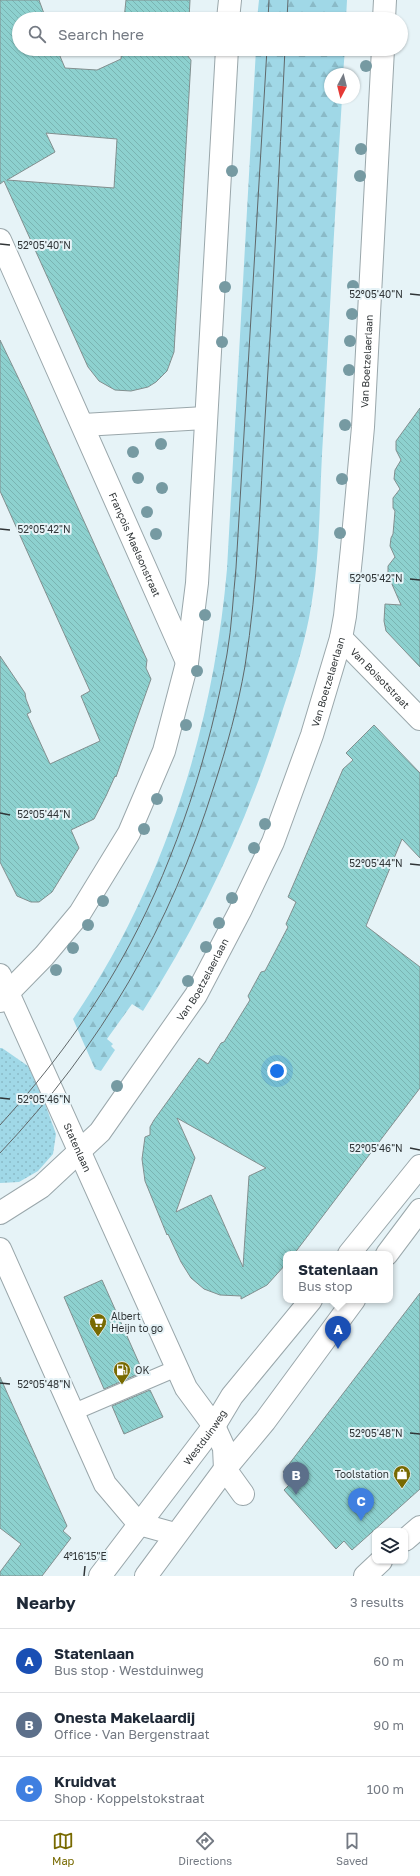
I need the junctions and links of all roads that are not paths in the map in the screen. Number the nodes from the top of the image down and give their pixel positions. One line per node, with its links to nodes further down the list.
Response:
1 (230, 0): 3 (street)
2 (385, 0): 4 (street)
3 (229, 12)
4 (384, 12)
5 (227, 56): 8 (street)
6 (383, 56): 10 (street, Van Boetzelaerlaan)
7 (0, 240): 9 (street, François Maelsonstraat)
8 (205, 418): 9 (street); 11 (street)
9 (83, 425): 11 (street, François Maelsonstraat)
10 (341, 638): 12 (street, Van Boisotstraat); 14 (street, Van Boetzelaerlaan)
11 (187, 663): 13 (street)
12 (420, 719)
13 (2, 989): 14 (street, Statenlaan)
14 (80, 1151): 17 (street, Van Boetzelaerlaan); 23 (street, Statenlaan)
15 (420, 1166): 19 (street)
16 (420, 1210): 20 (street)
17 (0, 1213)
18 (0, 1249): 24 (street)
19 (351, 1251)
20 (389, 1251)
21 (309, 1303): 25 (street, Westduinweg)
22 (352, 1303): 26 (street)
23 (177, 1368): 24 (lane); 25 (street, Statenlaan)
24 (74, 1412): 28 (street)
25 (214, 1426): 26 (street, Statenlaan); 28 (street, Westduinweg)
26 (225, 1469): 27 (street); 30 (street)
27 (243, 1494)
28 (139, 1524): 30 (street); 33 (street, Westduinweg)
29 (420, 1527): 31 (street)
30 (175, 1534): 34 (street)
31 (408, 1537)
32 (379, 1564): 35 (street)
33 (100, 1576)
34 (146, 1576)
35 (365, 1576)

